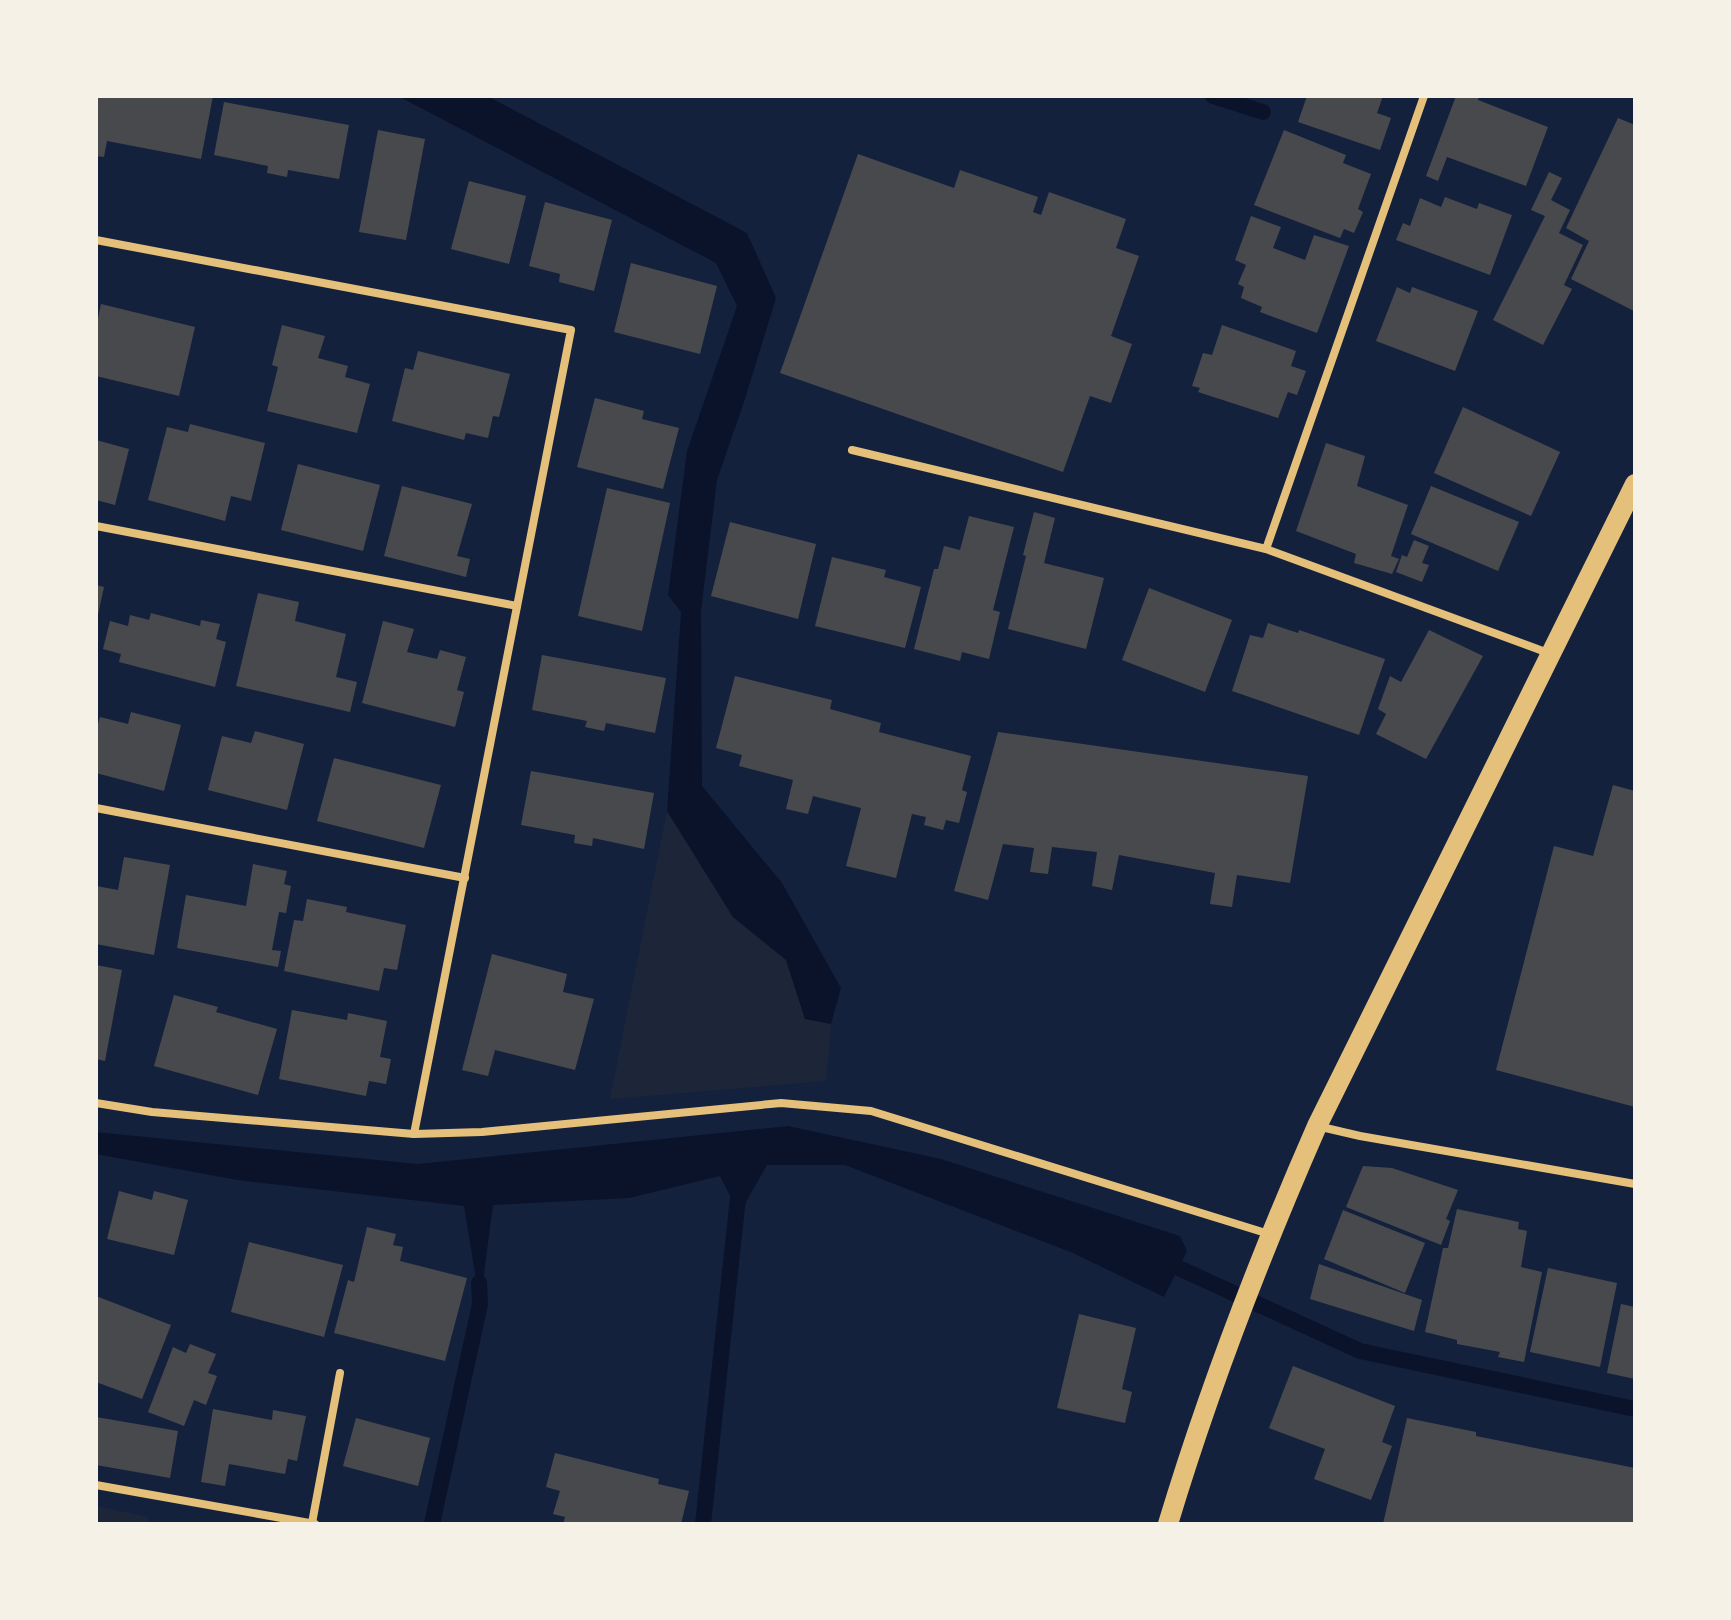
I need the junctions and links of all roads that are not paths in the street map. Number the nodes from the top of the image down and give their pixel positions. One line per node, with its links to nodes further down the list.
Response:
1 (1424, 96): 6 (street)
2 (96, 240): 7 (street)
3 (852, 450): 6 (street)
4 (1635, 484): 8 (main road)
5 (96, 526): 7 (street)
6 (1266, 549): 8 (street)
7 (517, 606): 10 (street)
8 (1551, 654): 12 (main road)
9 (96, 808): 10 (street)
10 (465, 878): 13 (street)
11 (96, 1103): 13 (street)
12 (1317, 1126): 14 (street); 15 (main road)
13 (414, 1134): 15 (street)
14 (1635, 1184)
15 (1269, 1234): 19 (main road)
16 (340, 1373): 18 (street)
17 (96, 1485): 18 (street)
18 (313, 1524)
19 (1168, 1524)

